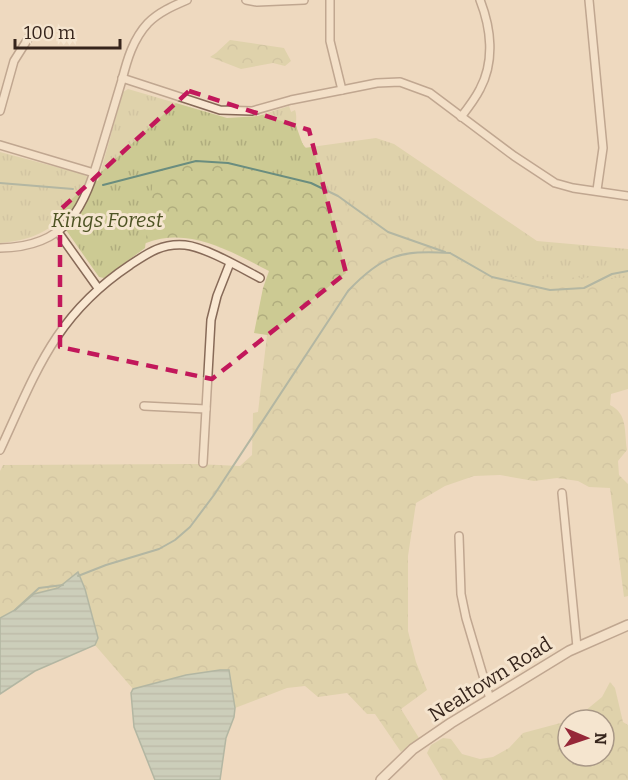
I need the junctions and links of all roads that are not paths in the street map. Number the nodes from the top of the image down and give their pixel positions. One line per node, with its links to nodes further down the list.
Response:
1 (188, 0): 8 (street)
2 (246, 0): 3 (street)
3 (304, 0)
4 (330, 0): 9 (street)
5 (480, 0): 11 (street)
6 (589, 0): 14 (street)
7 (30, 34): 10 (street)
8 (122, 78): 9 (street); 13 (street)
9 (342, 90): 11 (street)
10 (0, 111)
11 (461, 117): 14 (street)
12 (0, 145): 13 (street)
13 (94, 173): 16 (street)
14 (597, 190): 15 (street)
15 (628, 196)
16 (58, 232): 17 (street); 20 (street)
17 (0, 248)
18 (230, 263): 19 (street); 20 (street); 22 (street)
19 (260, 278)
20 (98, 288): 23 (street)
21 (144, 406): 22 (street)
22 (206, 409): 24 (street)
23 (0, 450)
24 (203, 463)
25 (562, 493): 28 (street)
26 (459, 536): 29 (street)
27 (628, 625): 28 (street, Nealtown Road)
28 (577, 647): 29 (street, Nealtown Road)
29 (490, 699): 30 (street, Nealtown Road)
30 (381, 780)

